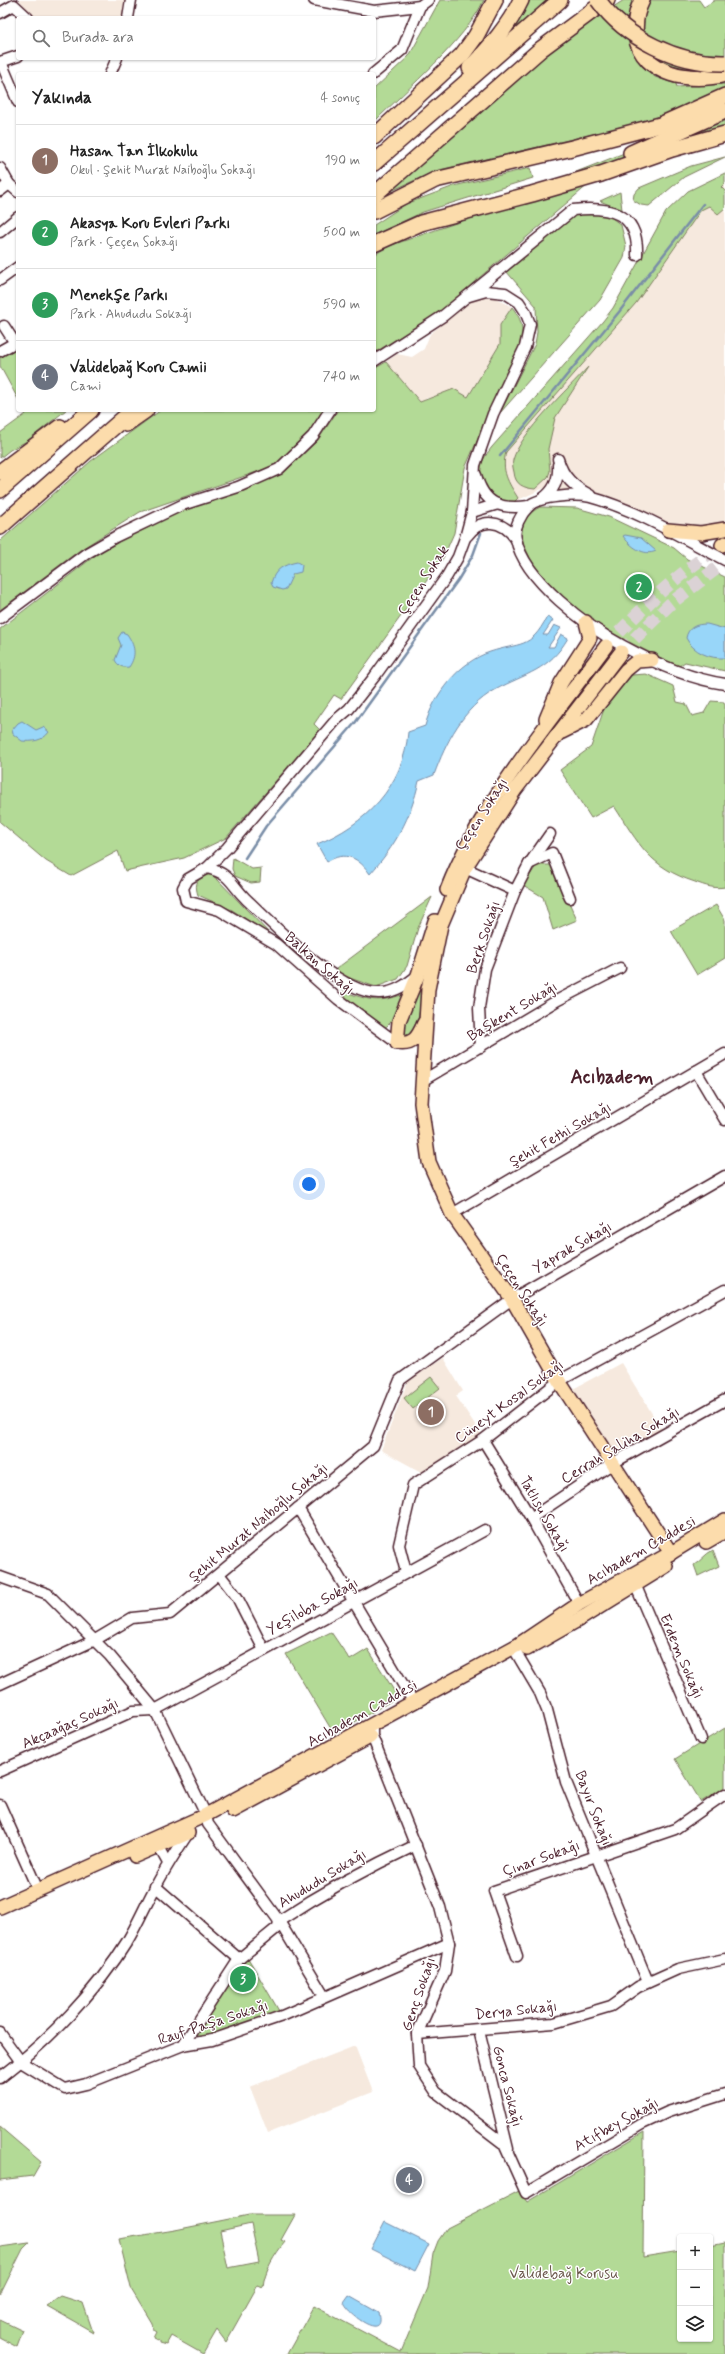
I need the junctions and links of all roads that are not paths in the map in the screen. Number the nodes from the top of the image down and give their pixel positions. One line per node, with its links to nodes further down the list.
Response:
1 (131, 0): 12 (street)
2 (314, 0): 9 (street)
3 (495, 0): 25 (highway)
4 (521, 0): 26 (highway)
5 (560, 0): 26 (highway)
6 (598, 0): 17 (highway, bridge)
7 (607, 0): 32 (highway)
8 (642, 0): 20 (highway)
9 (424, 3): 19 (street)
10 (0, 13): 11 (street)
11 (26, 16)
12 (128, 16)
13 (16, 57): 16 (street)
14 (117, 60): 18 (street)
15 (120, 60): 18 (street)
16 (1, 62): 22 (street)
17 (725, 63)
18 (113, 72)
19 (375, 72)
20 (725, 74)
21 (725, 96): 33 (highway)
22 (16, 97)
23 (725, 111): 35 (highway)
24 (725, 134): 35 (highway)
25 (376, 135)
26 (394, 145): 27 (highway)
27 (376, 160)
28 (0, 168): 29 (street)
29 (9, 184): 30 (street); 31 (street)
30 (16, 190)
31 (0, 191)
32 (376, 193)
33 (376, 210)
34 (16, 219): 36 (street)
35 (421, 223): 37 (highway)
36 (0, 232)
37 (376, 243)
38 (637, 255): 40 (street)
39 (16, 268): 41 (street)
40 (496, 274): 42 (street); 43 (street)
41 (0, 280)
42 (500, 292): 43 (street); 54 (street, Çeçen Sokak)
43 (469, 296): 47 (street)
44 (4, 326): 45 (street)
45 (16, 342): 46 (street)
46 (0, 351)
47 (376, 360)
48 (82, 412): 55 (highway)
49 (89, 412): 56 (highway)
50 (131, 412): 53 (highway)
51 (143, 412): 53 (highway)
52 (329, 412): 69 (street)
53 (84, 452): 63 (highway)
54 (475, 465): 59 (street); 61 (street, Çeçen Sokak)
55 (0, 472)
56 (0, 490)
57 (538, 501): 58 (street); 58 (street); 60 (street)
58 (601, 501): 65 (street)
59 (498, 504): 60 (street); 61 (street)
60 (529, 506): 67 (street)
61 (472, 512): 62 (street); 66 (street, Çeçen Sokak)
62 (488, 522): 66 (street); 67 (street)
63 (0, 527)
64 (725, 529): 65 (main road)
65 (668, 530): 68 (street)
66 (466, 538): 79 (street, Çeçen Sokak)
67 (515, 538): 70 (street)
68 (725, 560)
69 (0, 618)
70 (586, 622): 73 (street); 76 (main road)
71 (606, 646): 76 (main road, Çeçen Sokağı)
72 (621, 652): 75 (main road, Çeçen Sokağı)
73 (652, 660): 74 (street); 75 (main road)
74 (725, 684)
75 (560, 732): 80 (main road, Çeçen Sokağı)
76 (538, 738): 85 (main road, Çeçen Sokağı)
77 (550, 834): 78 (street)
78 (529, 864): 82 (street); 83 (street)
79 (207, 868): 81 (street, Çeçen Sokak); 85 (street, Balkan Sokağı)
80 (465, 868): 82 (street, Berk Sokağı); 86 (main road, Çeçen Sokağı)
81 (183, 888): 87 (street, Balkan Sokağı)
82 (515, 891): 88 (street, Berk Sokağı)
83 (570, 898)
84 (620, 968): 88 (street, Başkent Sokağı)
85 (418, 975): 87 (main road, Çeçen Sokağı)
86 (425, 1019): 87 (main road, Çeçen Sokağı); 90 (main road, Çeçen Sokağı)
87 (397, 1043): 90 (main road)
88 (481, 1047): 92 (street, Başkent Sokağı)
89 (725, 1054): 91 (street, Şehit Fethi Sokağı)
90 (424, 1059): 92 (main road, Çeçen Sokağı)
91 (696, 1071): 93 (street); 95 (street, Şehit Fethi Sokağı)
92 (422, 1081): 95 (main road, Çeçen Sokağı)
93 (725, 1120)
94 (725, 1176): 97 (street, Yaprak Sokağı)
95 (452, 1214): 97 (main road, Çeçen Sokağı)
96 (725, 1290): 99 (street, Cüneyt Kosal Sokağı)
97 (512, 1299): 98 (street, Yaprak Sokağı); 99 (main road, Çeçen Sokağı)
98 (400, 1380): 103 (street, Şehit Murat Naiboğlu Sokağı)
99 (559, 1381): 101 (street, Cüneyt Kosal Sokağı); 102 (main road, Çeçen Sokağı)
100 (725, 1400): 102 (street, Cerrah Saliha Sokağı)
101 (483, 1440): 104 (street, Tatlısu Sokağı); 109 (street, Cüneyt Kosal Sokağı)
102 (613, 1463): 104 (street, Cerrah Saliha Sokağı); 108 (main road, Çeçen Sokağı)
103 (298, 1508): 110 (street, Şehit Murat Naiboğlu Sokağı); 113 (street)
104 (531, 1518): 114 (street, Tatlısu Sokağı)
105 (725, 1520): 108 (main road, Acıbadem Caddesi)
106 (485, 1530): 109 (street, Yeşiloba Sokağı)
107 (725, 1531): 112 (main road, Acıbadem Caddesi)
108 (671, 1553): 114 (main road, Acıbadem Caddesi)
109 (406, 1572): 113 (street, Yeşiloba Sokağı)
110 (219, 1574): 115 (street, Şehit Murat Naiboğlu Sokağı); 116 (street)
111 (1, 1578): 115 (street)
112 (635, 1584): 117 (main road, Acıbadem Caddesi); 122 (street, Erdem Sokağı)
113 (353, 1602): 116 (street, Yeşiloba Sokağı); 119 (street)
114 (579, 1604): 117 (main road, Acıbadem Caddesi)
115 (95, 1640): 118 (street, Şehit Murat Naiboğlu Sokağı); 120 (street)
116 (264, 1650): 120 (street, Yeşiloba Sokağı)
117 (518, 1650): 119 (main road, Acıbadem Caddesi); 121 (main road, Acıbadem Caddesi); 130 (street, Bayır Sokağı)
118 (0, 1684)
119 (414, 1703): 121 (main road, Acıbadem Caddesi)
120 (155, 1710): 123 (street, Akçaağaç Sokağı); 126 (street)
121 (372, 1731): 126 (main road, Acıbadem Caddesi); 128 (street, Genç Sokağı)
122 (701, 1739)
123 (0, 1771)
124 (725, 1794): 130 (street, Çınar Sokağı)
125 (0, 1805): 133 (street)
126 (207, 1819): 127 (main road, Acıbadem Caddesi); 133 (main road, Acıbadem Caddesi); 136 (street)
127 (190, 1832): 129 (main road, Acıbadem Caddesi); 131 (street)
128 (416, 1844): 136 (street, Ahududu Sokağı); 137 (street, Genç Sokağı)
129 (159, 1847): 131 (street); 135 (main road, Acıbadem Caddesi)
130 (596, 1854): 138 (street, Çınar Sokağı); 141 (street, Bayır Sokağı)
131 (168, 1863): 132 (street)
132 (155, 1886): 139 (street); 147 (street)
133 (38, 1890): 134 (main road, Acıbadem Caddesi)
134 (0, 1908)
135 (0, 1917)
136 (280, 1921): 139 (street, Ahududu Sokağı); 142 (street)
137 (449, 1943): 142 (street, Rauf Paşa Sokağı); 145 (street, Genç Sokağı)
138 (517, 1956)
139 (239, 1958): 146 (street, Ahududu Sokağı)
140 (725, 1959): 141 (street, Derya Sokağı)
141 (648, 1982): 143 (street, Derya Sokağı)
142 (324, 1996): 146 (street, Rauf Paşa Sokağı)
143 (479, 2030): 145 (street, Derya Sokağı); 150 (street, Gonca Sokağı)
144 (0, 2033): 147 (street, Rauf Paşa Sokağı)
145 (417, 2034): 150 (street, Genç Sokağı)
146 (183, 2045): 147 (street, Rauf Paşa Sokağı)
147 (21, 2062): 148 (street)
148 (0, 2078)
149 (725, 2094): 151 (street, Atıfbey Sokağı)
150 (508, 2149): 151 (street, Genç Sokağı)
151 (526, 2193)

